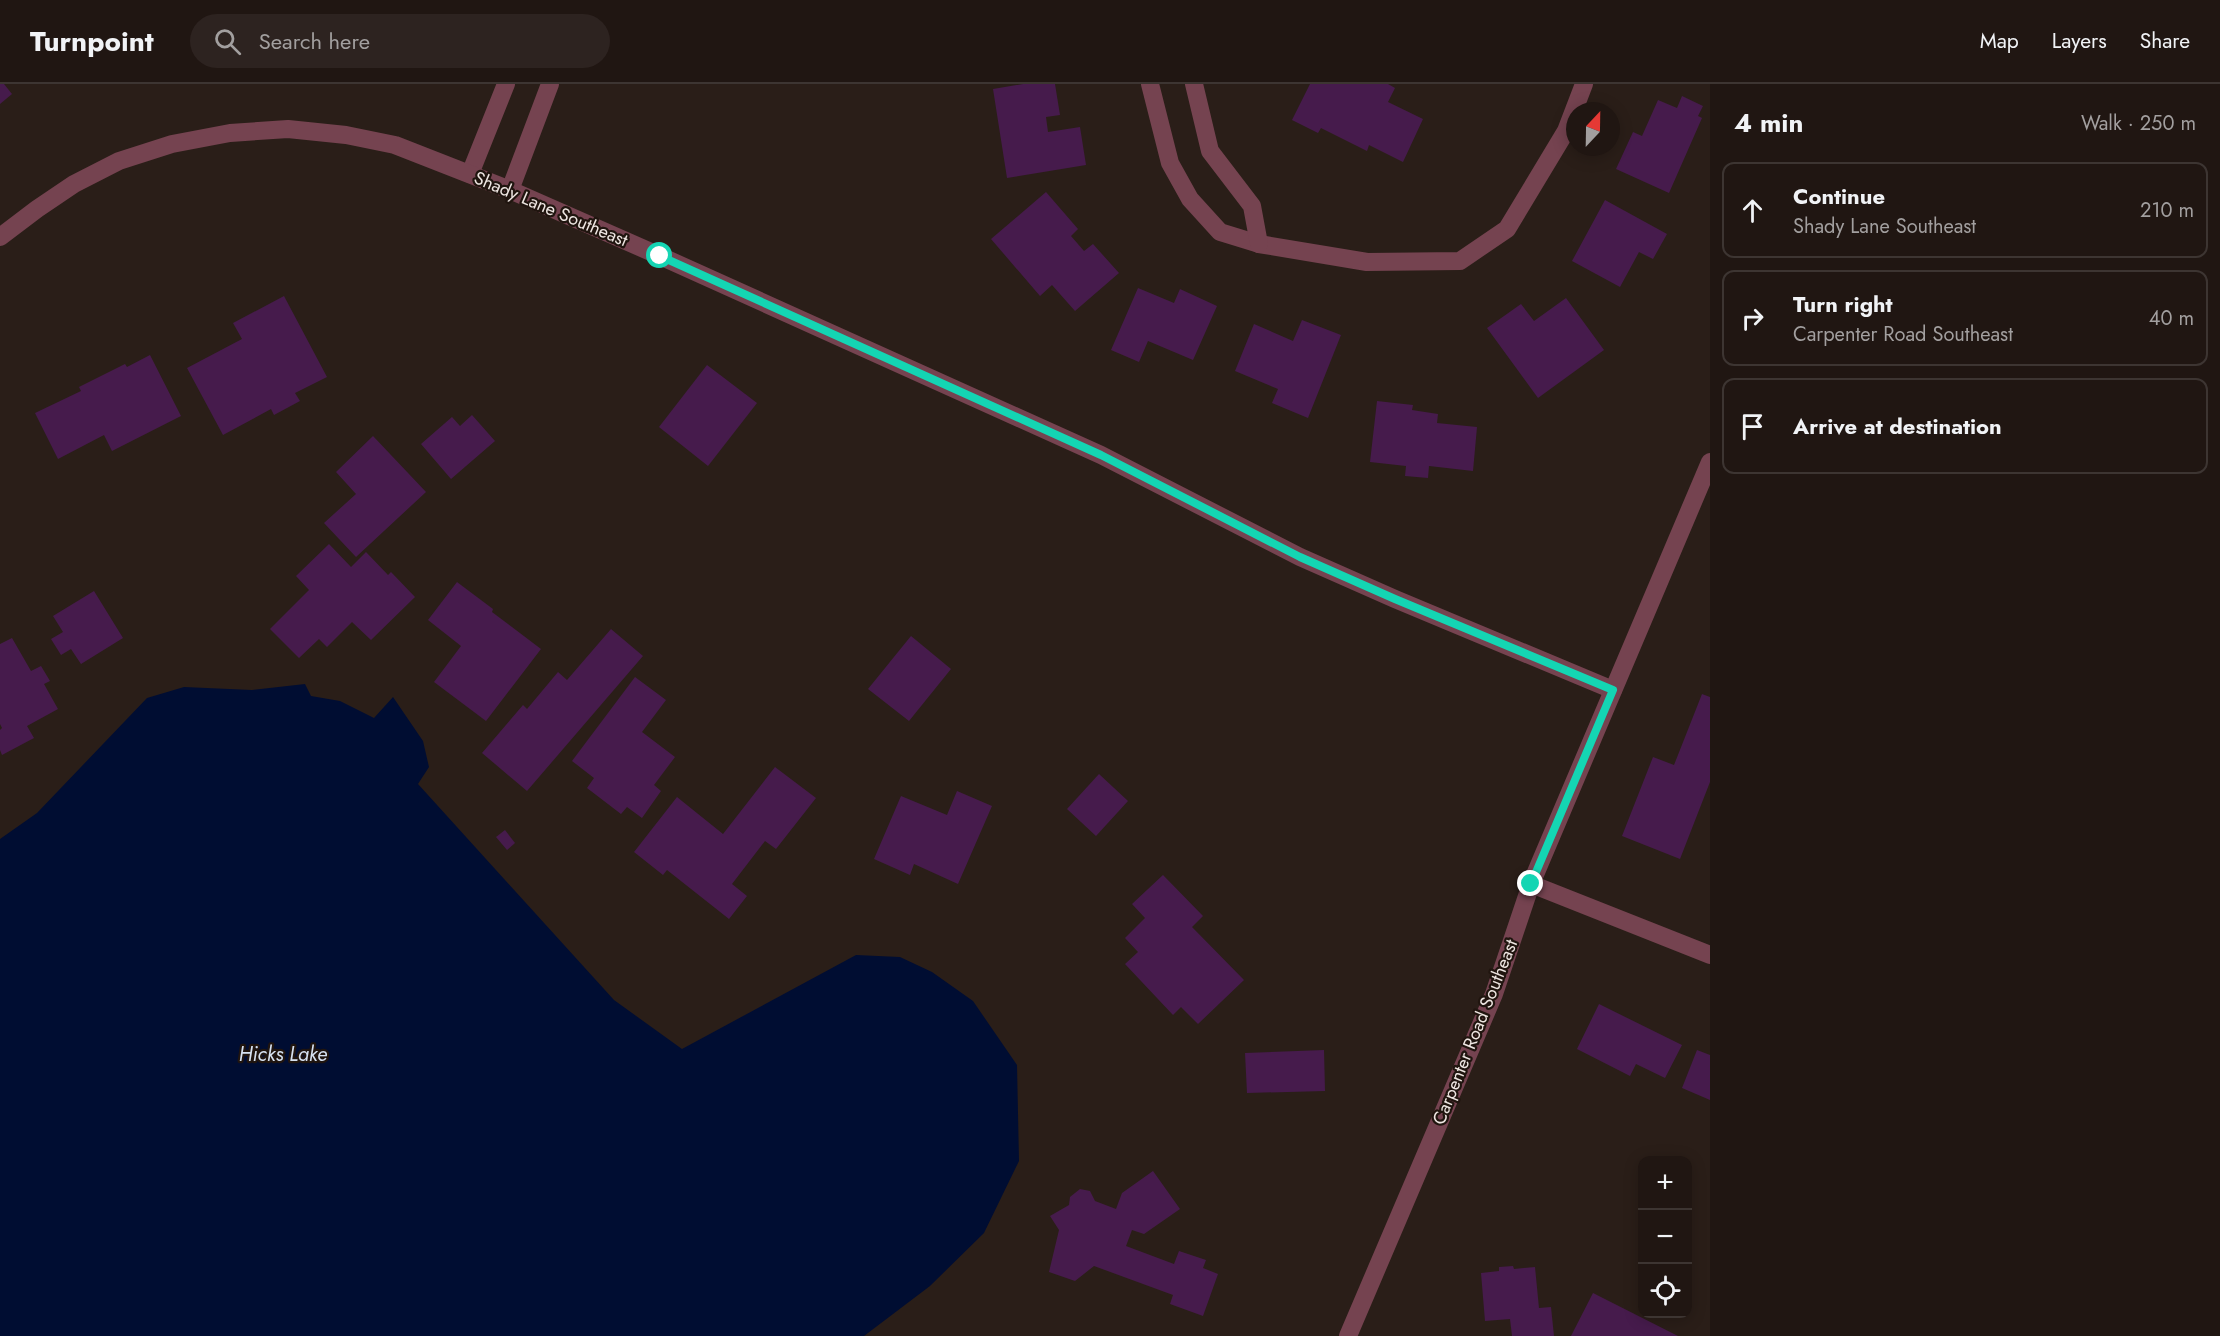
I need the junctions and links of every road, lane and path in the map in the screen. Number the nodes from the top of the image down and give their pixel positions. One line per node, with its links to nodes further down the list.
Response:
1 (506, 84): 6 (street)
2 (550, 84): 7 (street)
3 (1150, 84): 9 (street)
4 (1194, 84): 9 (street)
5 (1584, 84): 9 (street)
6 (470, 174): 7 (street, Shady Lane Southeast); 8 (street, Shady Lane Southeast)
7 (510, 190): 11 (street, Shady Lane Southeast)
8 (0, 237)
9 (1259, 244)
10 (1710, 462): 11 (street, Carpenter Road Southeast)
11 (1613, 690): 12 (street, Carpenter Road Southeast)
12 (1531, 884): 13 (street); 14 (street, Carpenter Road Southeast)
13 (1710, 955)
14 (1348, 1336)

